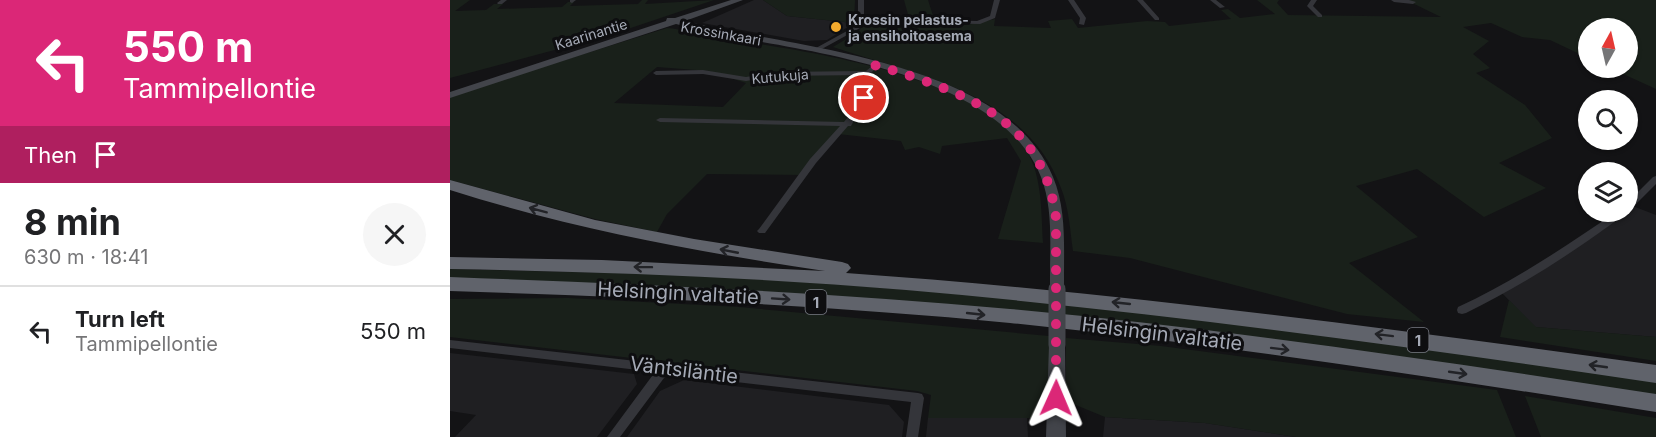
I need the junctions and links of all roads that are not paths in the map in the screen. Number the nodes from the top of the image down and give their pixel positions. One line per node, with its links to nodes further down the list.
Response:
1 (731, 0): 15 (street, Kaarinantie)
2 (739, 0): 15 (street, Kaarinantie)
3 (861, 0): 14 (street)
4 (998, 0): 14 (street)
5 (1071, 0): 16 (street)
6 (1140, 0): 13 (street)
7 (1213, 0): 11 (street)
8 (1314, 0): 12 (street)
9 (1394, 0): 10 (street)
10 (1413, 2)
11 (1222, 7)
12 (1320, 16)
13 (1157, 19)
14 (861, 20): 17 (street)
15 (673, 22): 17 (street, Krossinkaari); 20 (street, Kaarinantie)
16 (1082, 24)
17 (818, 49): 18 (street, Krossinkaari)
18 (872, 69): 19 (street, Kutukuja); 22 (street); 40 (street, Krossinkaari, bridge)
19 (656, 73)
20 (450, 93)
21 (660, 120): 22 (street)
22 (848, 124): 27 (street)
23 (1656, 179): 25 (street)
24 (450, 185): 30 (highway, one-way to 24)
25 (1638, 197)
26 (1607, 222): 33 (street)
27 (762, 231)
28 (450, 264): 30 (highway, Helsingin valtatie / 1, one-way to 28)
29 (450, 284): 31 (highway, Helsingin valtatie / 1)
30 (953, 286): 36 (highway, Helsingin valtatie / 1, one-way to 30)
31 (571, 288): 32 (highway); 37 (highway, Helsingin valtatie / 1, one-way to 37)
32 (450, 294)
33 (1462, 310)
34 (450, 344): 35 (street, Väntsiläntie)
35 (665, 368): 38 (street); 39 (street, Väntsiläntie)
36 (1656, 374)
37 (1656, 403)
38 (613, 437)
39 (912, 437)
40 (1056, 437)

